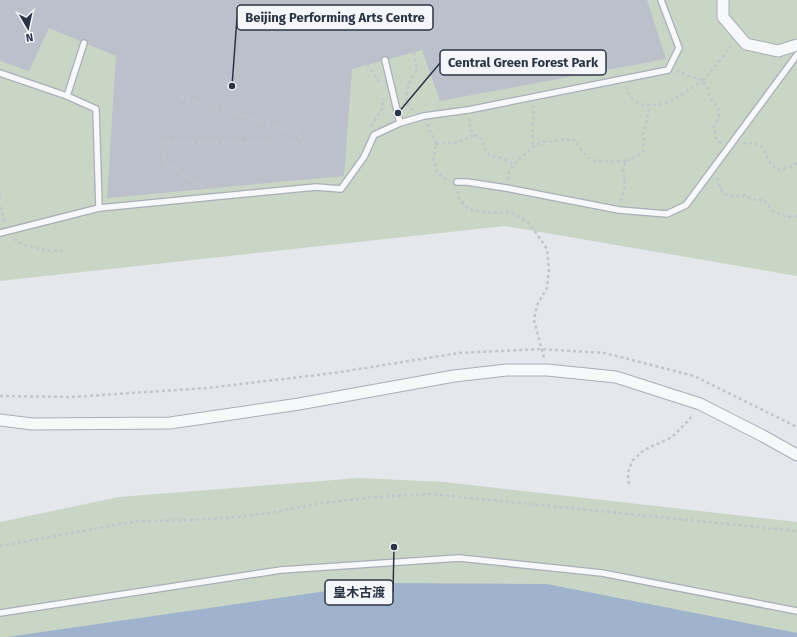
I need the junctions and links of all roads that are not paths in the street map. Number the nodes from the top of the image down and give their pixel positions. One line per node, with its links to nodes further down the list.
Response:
1 (661, 0): 9 (lane)
2 (723, 0): 4 (street)
3 (84, 43): 8 (lane)
4 (797, 45)
5 (797, 55): 10 (lane)
6 (384, 60): 9 (lane)
7 (0, 73): 8 (lane)
8 (67, 96): 11 (lane)
9 (400, 123): 11 (lane)
10 (457, 182)
11 (99, 208): 12 (lane)
12 (0, 233)
13 (0, 420): 14 (street)
14 (797, 455)
15 (797, 611): 16 (lane)
16 (0, 613)

